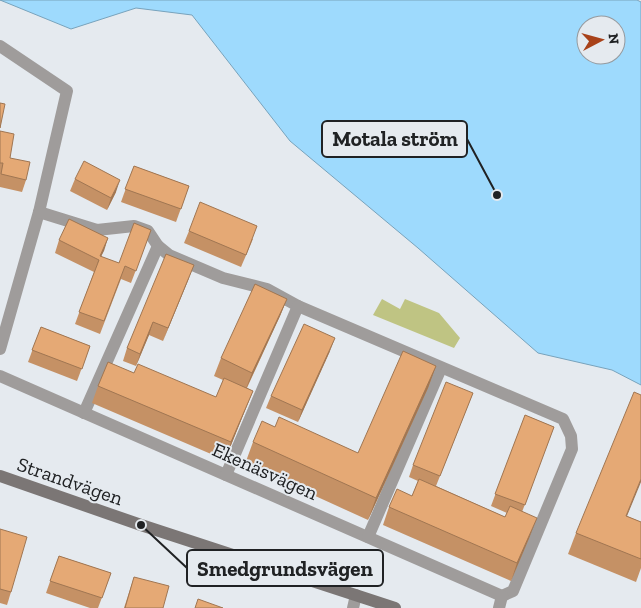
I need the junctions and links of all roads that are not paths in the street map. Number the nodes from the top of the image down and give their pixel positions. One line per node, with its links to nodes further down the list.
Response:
1 (0, 46): 2 (street)
2 (39, 212): 3 (street); 5 (street)
3 (158, 246): 4 (street); 8 (street)
4 (298, 306): 6 (street); 9 (street)
5 (0, 349)
6 (441, 368): 11 (street); 13 (street)
7 (0, 376): 8 (street, Ekenäsvägen)
8 (84, 413): 9 (street, Ekenäsvägen)
9 (226, 475): 11 (street, Ekenäsvägen)
10 (0, 476): 12 (street, Strandvägen)
11 (368, 537): 13 (street, Ekenäsvägen)
12 (355, 602): 14 (street, Strandvägen)
13 (500, 602)
14 (395, 608)

